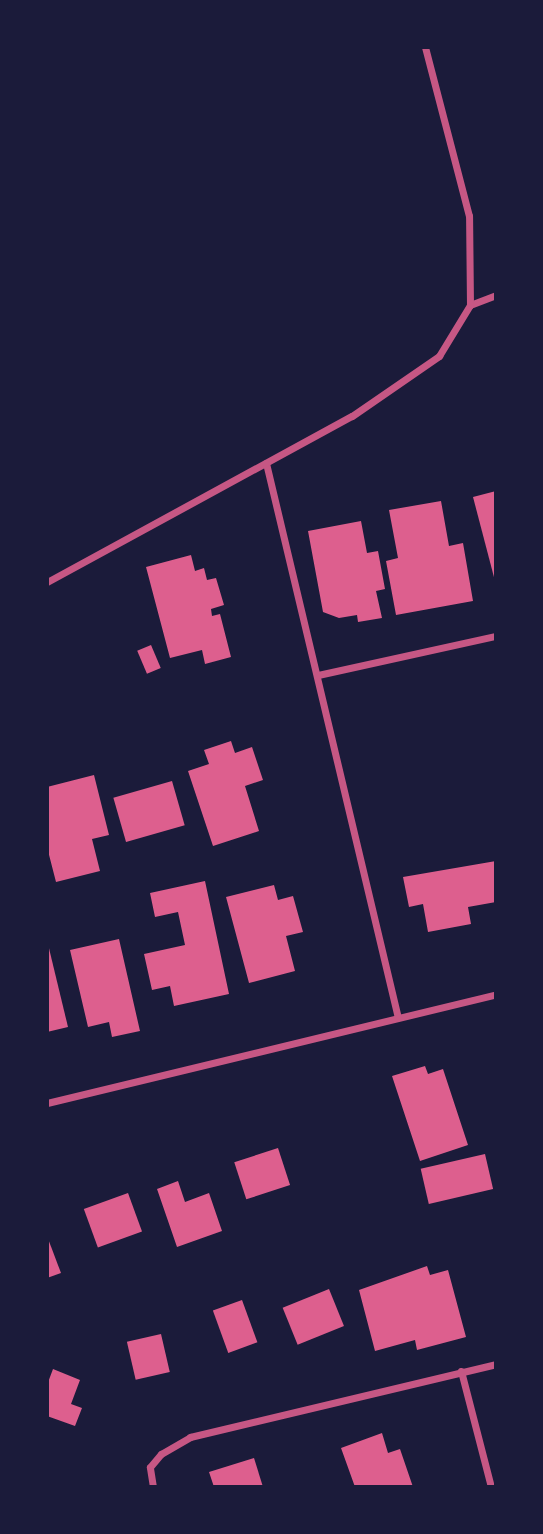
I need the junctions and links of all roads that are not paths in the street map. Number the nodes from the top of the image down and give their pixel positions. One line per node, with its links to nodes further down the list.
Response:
1 (425, 47): 3 (street)
2 (496, 295): 3 (street)
3 (470, 305): 4 (street)
4 (266, 463): 5 (street); 7 (street)
5 (47, 582)
6 (496, 636): 7 (street)
7 (318, 675): 9 (street)
8 (496, 994): 9 (street)
9 (398, 1018): 10 (street)
10 (47, 1103)
11 (496, 1364): 12 (street)
12 (461, 1371): 13 (street); 14 (street)
13 (153, 1487)
14 (491, 1487)

